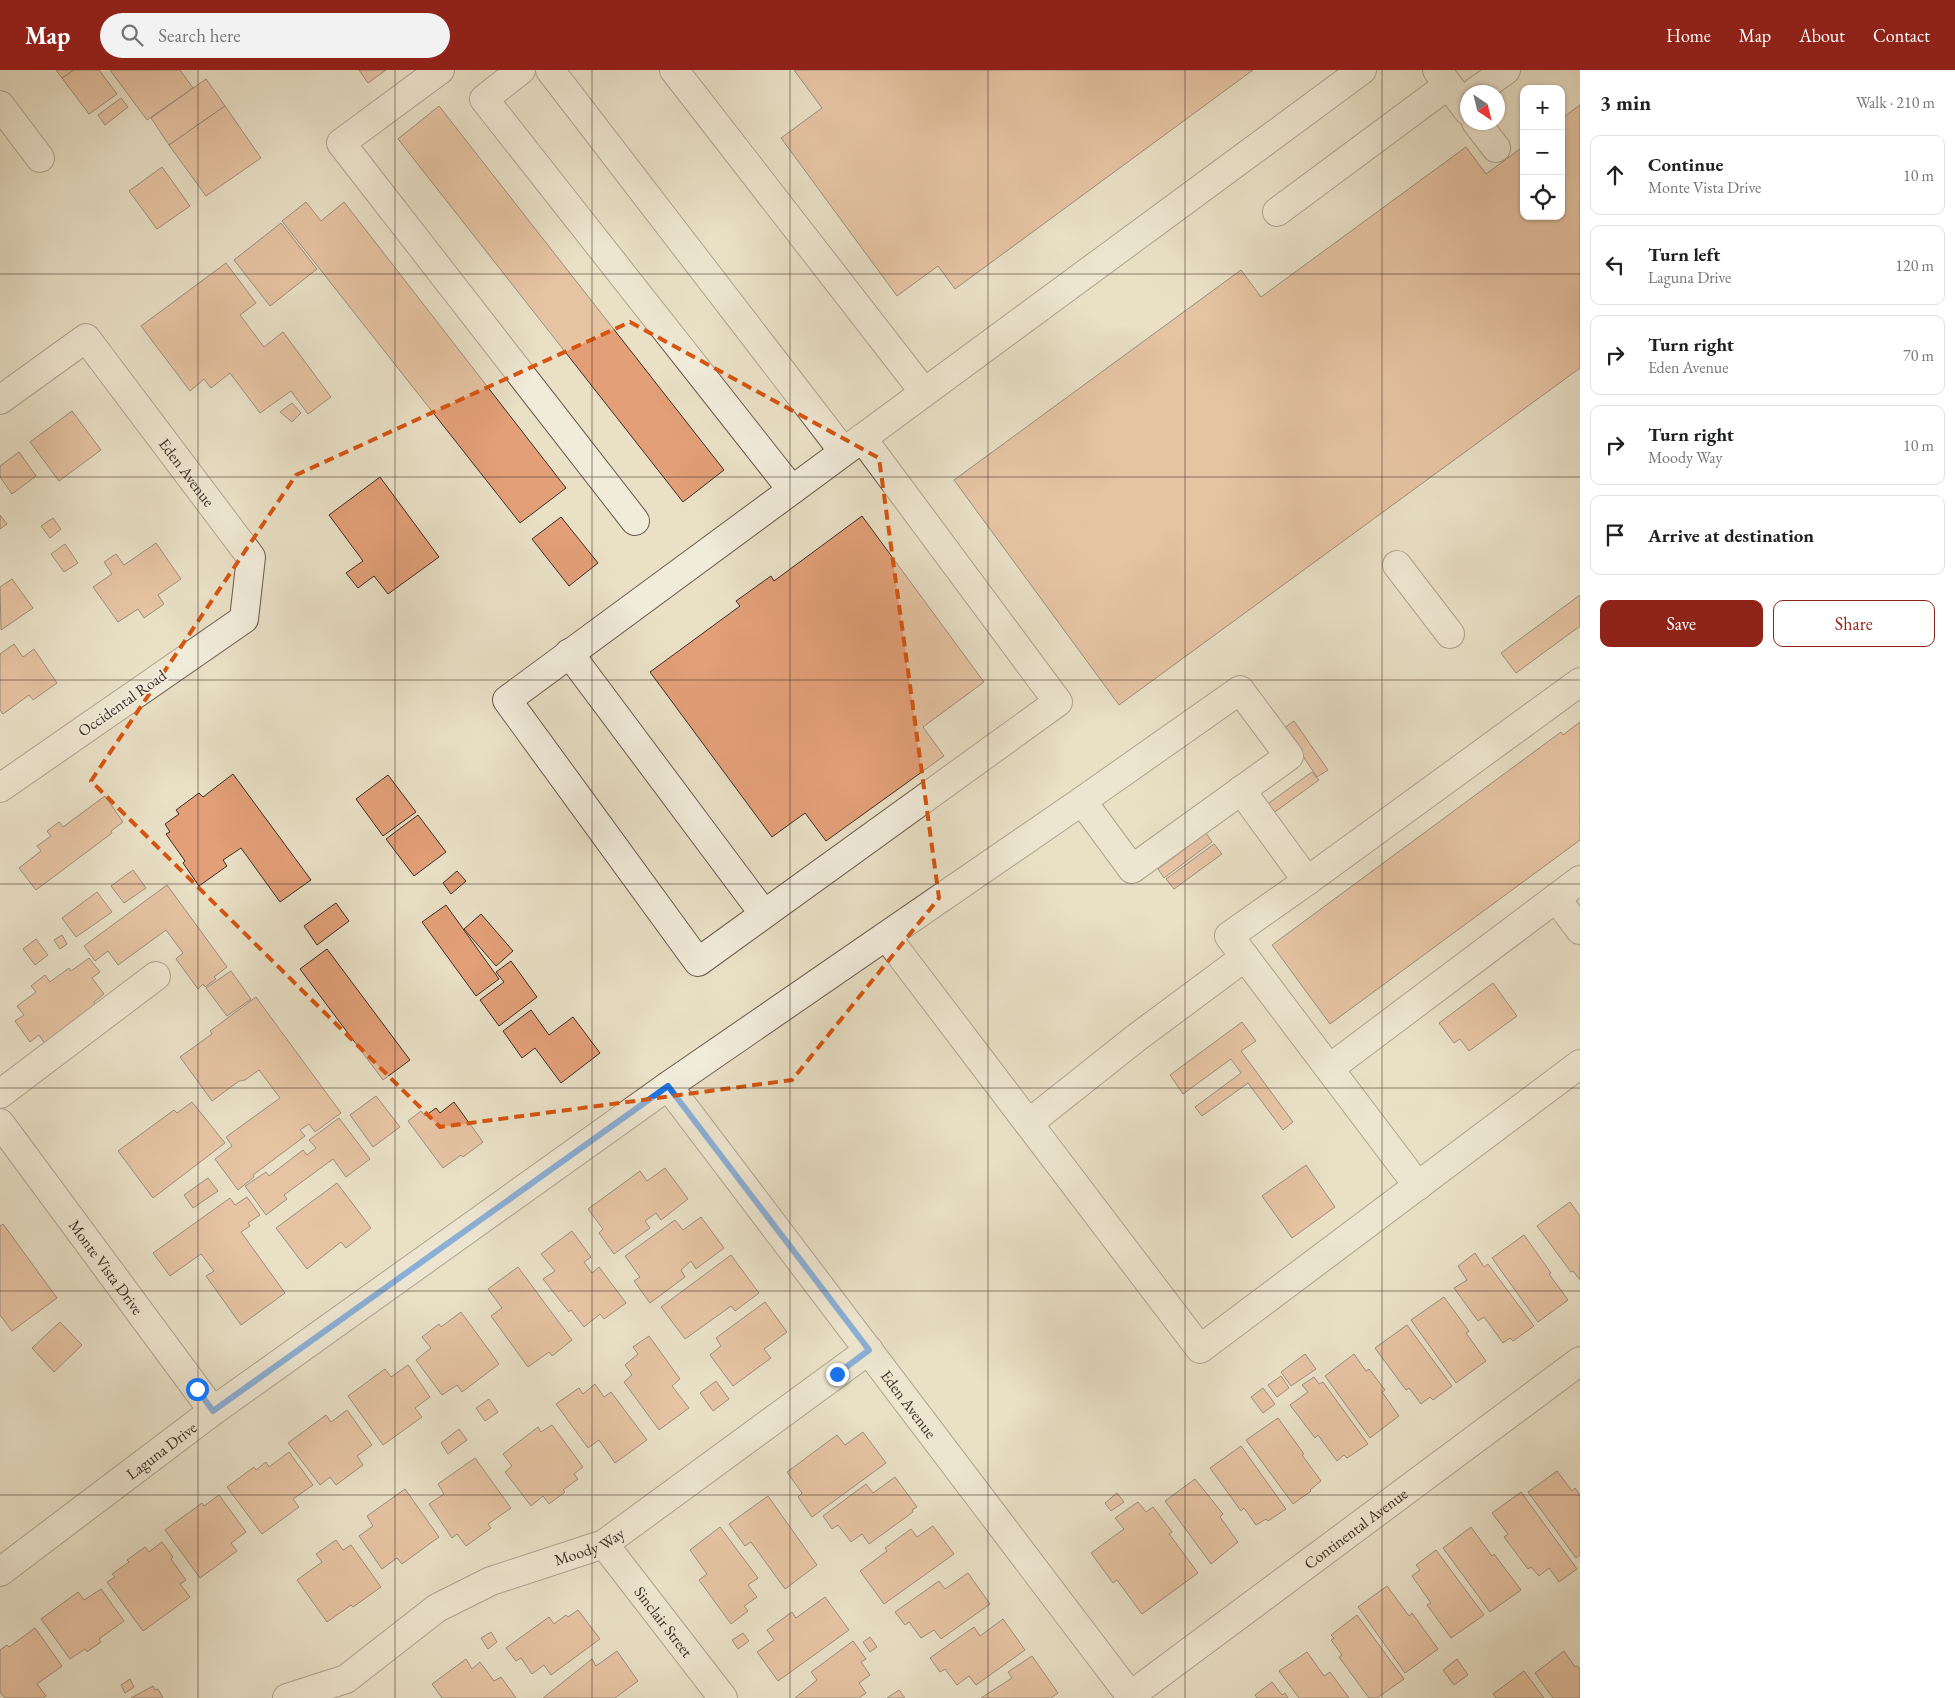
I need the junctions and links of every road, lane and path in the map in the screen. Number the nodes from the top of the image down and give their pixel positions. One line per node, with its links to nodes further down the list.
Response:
1 (440, 70): 18 (street)
2 (520, 70): 17 (street)
3 (550, 70): 16 (street)
4 (674, 70): 14 (street)
5 (1362, 70): 14 (street)
6 (1506, 70): 7 (street)
7 (1482, 85)
8 (1460, 98): 13 (street)
9 (0, 106): 12 (street)
10 (1484, 130): 11 (street)
11 (1496, 148)
12 (40, 158)
13 (1277, 212)
14 (924, 392): 16 (street)
15 (0, 400): 20 (street, Eden Avenue)
16 (852, 445): 17 (street); 30 (street)
17 (792, 490): 22 (street)
18 (635, 521)
19 (1397, 565): 21 (street)
20 (244, 619): 24 (street, Occidental Road)
21 (1450, 634)
22 (569, 653): 30 (street); 30 (street)
23 (1580, 682): 28 (street)
24 (0, 788)
25 (1241, 790): 26 (street); 26 (street, Laguna Drive); 28 (street)
26 (1082, 801): 32 (street, Laguna Drive)
27 (1580, 880): 29 (street)
28 (1307, 881): 33 (street)
29 (1556, 898): 31 (street); 36 (street)
30 (764, 914)
31 (1580, 930)
32 (886, 936): 37 (street, Laguna Drive); 40 (street)
33 (1246, 957): 36 (street); 40 (street)
34 (156, 976): 38 (street)
35 (1580, 1064): 41 (street)
36 (1330, 1068): 41 (street)
37 (668, 1086): 42 (street, Eden Avenue); 44 (street, Laguna Drive)
38 (0, 1094)
39 (0, 1123): 44 (street, Monte Vista Drive)
40 (1028, 1123): 41 (street)
41 (1418, 1186)
42 (869, 1350): 45 (street, Moody Way); 47 (street, Eden Avenue)
43 (1580, 1361): 47 (street, Continental Avenue)
44 (213, 1411): 46 (street, Laguna Drive)
45 (604, 1544): 48 (street, Moody Way); 49 (street, Sinclair Street)
46 (0, 1572)
47 (1131, 1697)
48 (287, 1698)
49 (723, 1698)

